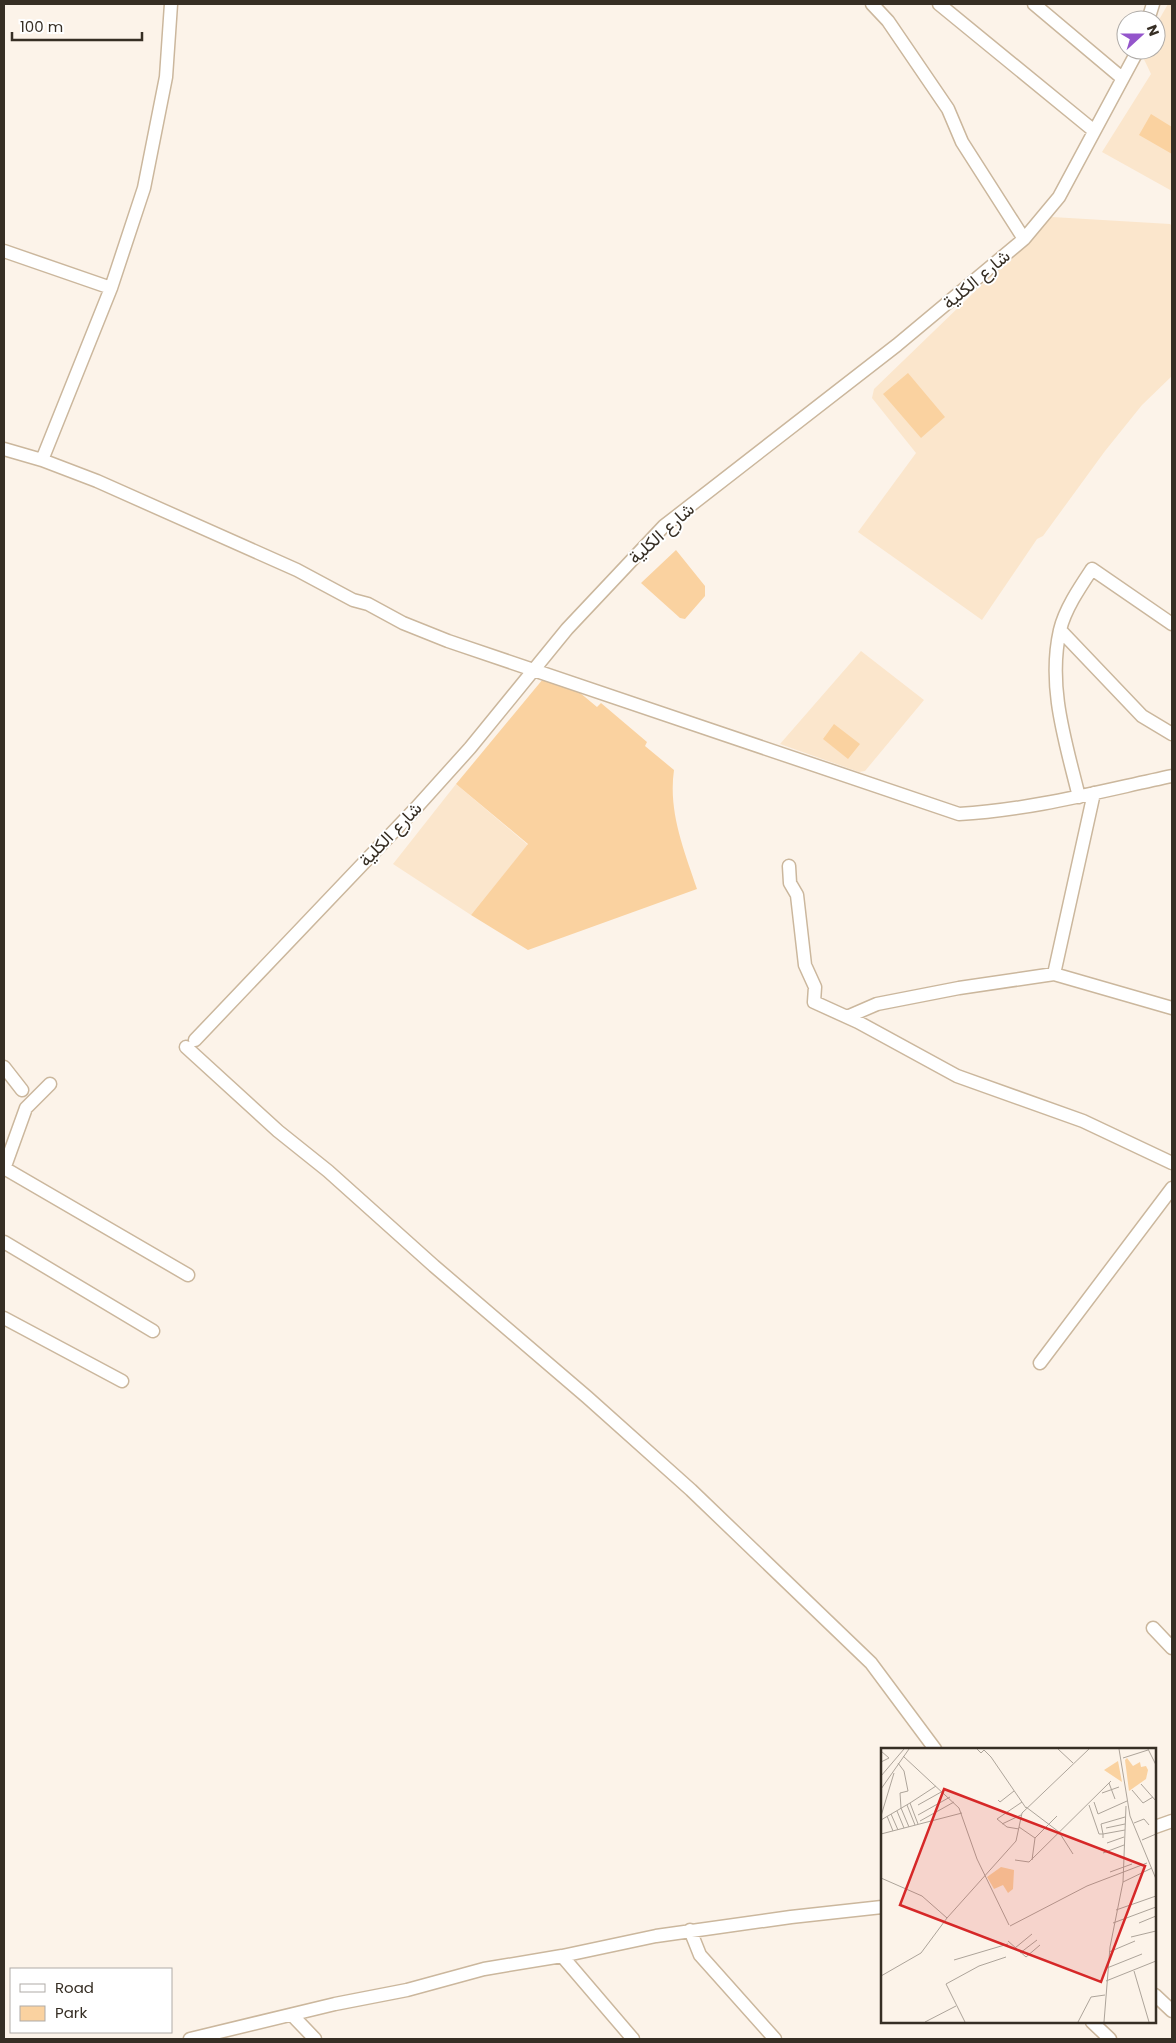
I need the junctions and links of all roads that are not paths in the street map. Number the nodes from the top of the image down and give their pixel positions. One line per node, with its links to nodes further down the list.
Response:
1 (171, 4): 10 (street)
2 (872, 4): 8 (street)
3 (939, 4): 7 (street)
4 (1034, 4): 6 (street)
5 (1132, 60): 6 (street, شارع الكلية)
6 (1122, 78): 7 (street, شارع الكلية)
7 (1093, 130): 8 (street, شارع الكلية)
8 (1024, 239): 15 (street, شارع الكلية)
9 (4, 251): 10 (street)
10 (111, 288): 12 (street)
11 (4, 450): 12 (street)
12 (42, 460): 15 (street)
13 (1172, 624): 14 (street)
14 (1060, 630): 16 (street); 19 (street)
15 (534, 670): 19 (street); 38 (street, شارع الكلية)
16 (1172, 734)
17 (1172, 776): 18 (street)
18 (1094, 793): 19 (street); 21 (street)
19 (1079, 797)
20 (789, 866): 23 (street)
21 (1054, 974): 22 (street); 23 (street)
22 (1172, 1008)
23 (847, 1017): 27 (street)
24 (4, 1067): 26 (street)
25 (50, 1084): 28 (street)
26 (22, 1090)
27 (1172, 1163)
28 (4, 1168): 31 (street)
29 (1172, 1188): 34 (street)
30 (4, 1242): 33 (street)
31 (188, 1274)
32 (4, 1318): 35 (street)
33 (153, 1331)
34 (1040, 1363)
35 (122, 1381)
36 (1153, 1628): 37 (street)
37 (1172, 1648)
38 (934, 1748)
39 (1172, 1821): 40 (street)
40 (1156, 1827)
41 (881, 1908): 42 (street)
42 (690, 1930): 43 (street); 51 (street)
43 (562, 1956): 46 (street); 50 (street)
44 (1156, 1996): 45 (street)
45 (1172, 2011)
46 (292, 2015): 48 (street); 49 (street)
47 (1093, 2023): 52 (street)
48 (190, 2039)
49 (315, 2039)
50 (633, 2039)
51 (775, 2039)
52 (1110, 2039)

